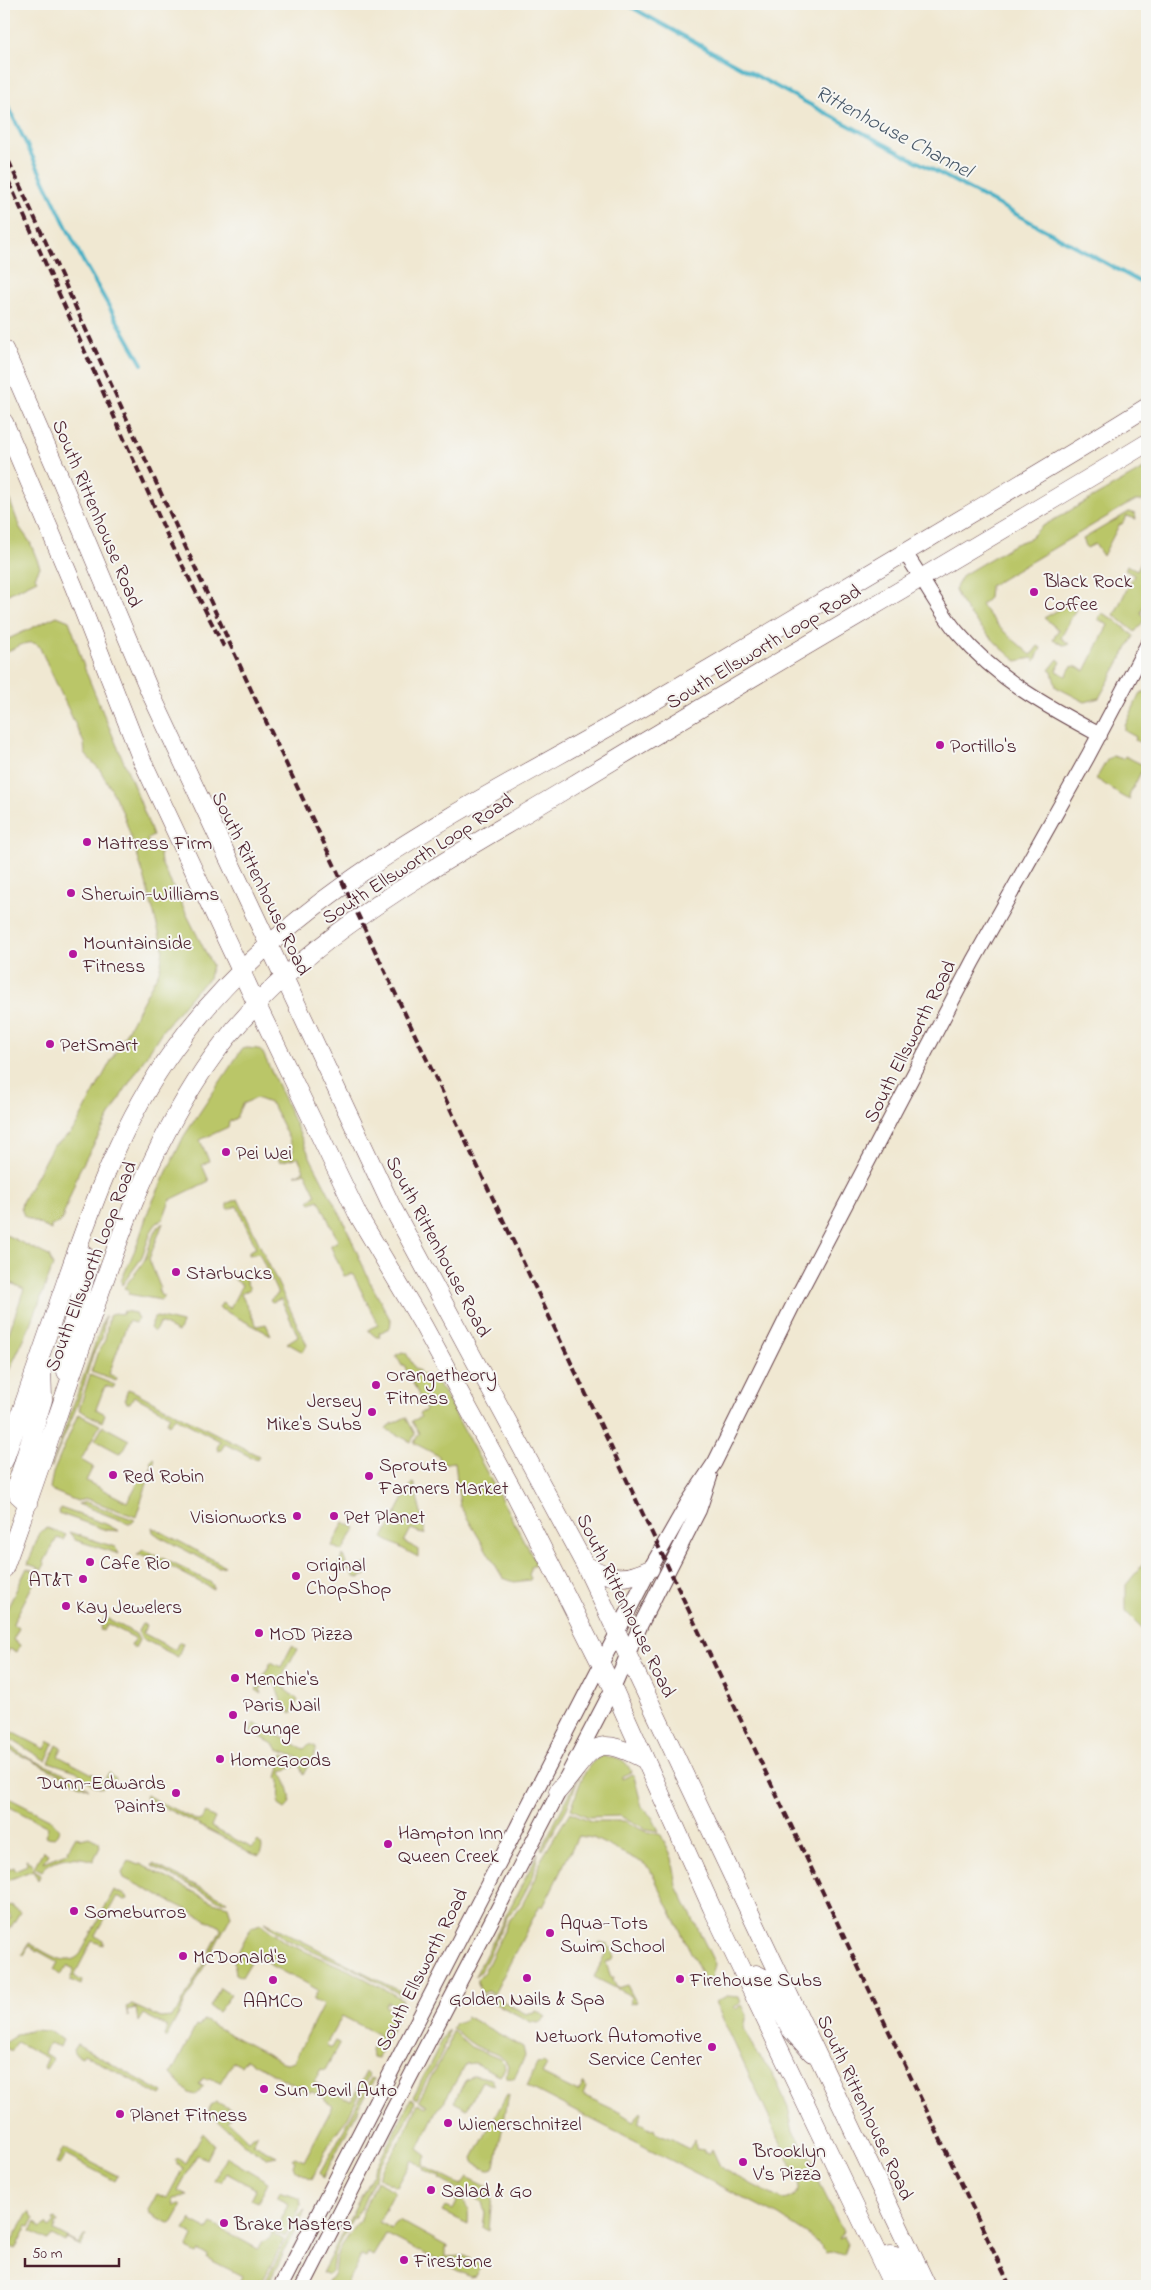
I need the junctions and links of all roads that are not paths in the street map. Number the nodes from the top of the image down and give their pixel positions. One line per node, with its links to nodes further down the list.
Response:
1 (4, 349): 3 (main road, South Rittenhouse Road)
2 (4, 369): 3 (main road)
3 (19, 381): 8 (main road, South Rittenhouse Road)
4 (1147, 407): 7 (main road, South Ellsworth Loop Road)
5 (4, 422): 10 (main road)
6 (1147, 443): 9 (main road, South Ellsworth Loop Road)
7 (905, 553): 9 (street); 13 (main road, South Ellsworth Loop Road)
8 (102, 576): 10 (main road); 13 (main road, South Rittenhouse Road)
9 (922, 577): 12 (street); 15 (main road, South Ellsworth Loop Road)
10 (74, 587): 14 (main road)
11 (1147, 644): 12 (street, South Ellsworth Road)
12 (1100, 735): 21 (street, South Ellsworth Road)
13 (269, 944): 14 (main road, South Ellsworth Loop Road); 15 (main road, South Rittenhouse Road)
14 (241, 970): 16 (main road); 17 (main road, South Ellsworth Loop Road)
15 (283, 976): 16 (main road, South Ellsworth Loop Road); 23 (main road, South Rittenhouse Road)
16 (256, 1003): 19 (main road, South Ellsworth Loop Road); 28 (main road)
17 (77, 1250): 18 (main road, South Ellsworth Loop Road); 19 (main road)
18 (42, 1352): 20 (main road, South Ellsworth Loop Road); 22 (main road)
19 (66, 1390): 22 (main road, South Ellsworth Loop Road)
20 (4, 1461)
21 (715, 1462): 25 (street, South Ellsworth Road); 27 (street, South Ellsworth Road)
22 (28, 1504): 24 (main road, South Ellsworth Loop Road)
23 (585, 1565): 25 (main road); 26 (main road, South Rittenhouse Road)
24 (4, 1569)
25 (650, 1570): 26 (street, South Ellsworth Road)
26 (618, 1632): 27 (main road, South Rittenhouse Road); 28 (street, South Ellsworth Road)
27 (628, 1655): 29 (street, South Ellsworth Road); 33 (main road, South Rittenhouse Road)
28 (600, 1664): 29 (main road); 35 (street, South Ellsworth Road)
29 (613, 1688): 30 (main road); 31 (street, South Ellsworth Road)
30 (645, 1760): 31 (main road); 32 (main road)
31 (558, 1790): 36 (street, South Ellsworth Road)
32 (745, 1976): 33 (main road); 34 (main road)
33 (821, 2062): 39 (main road, South Rittenhouse Road)
34 (880, 2258): 37 (main road); 38 (main road)
35 (281, 2286)
36 (303, 2286)
37 (893, 2286)
38 (921, 2286)
39 (927, 2286)

